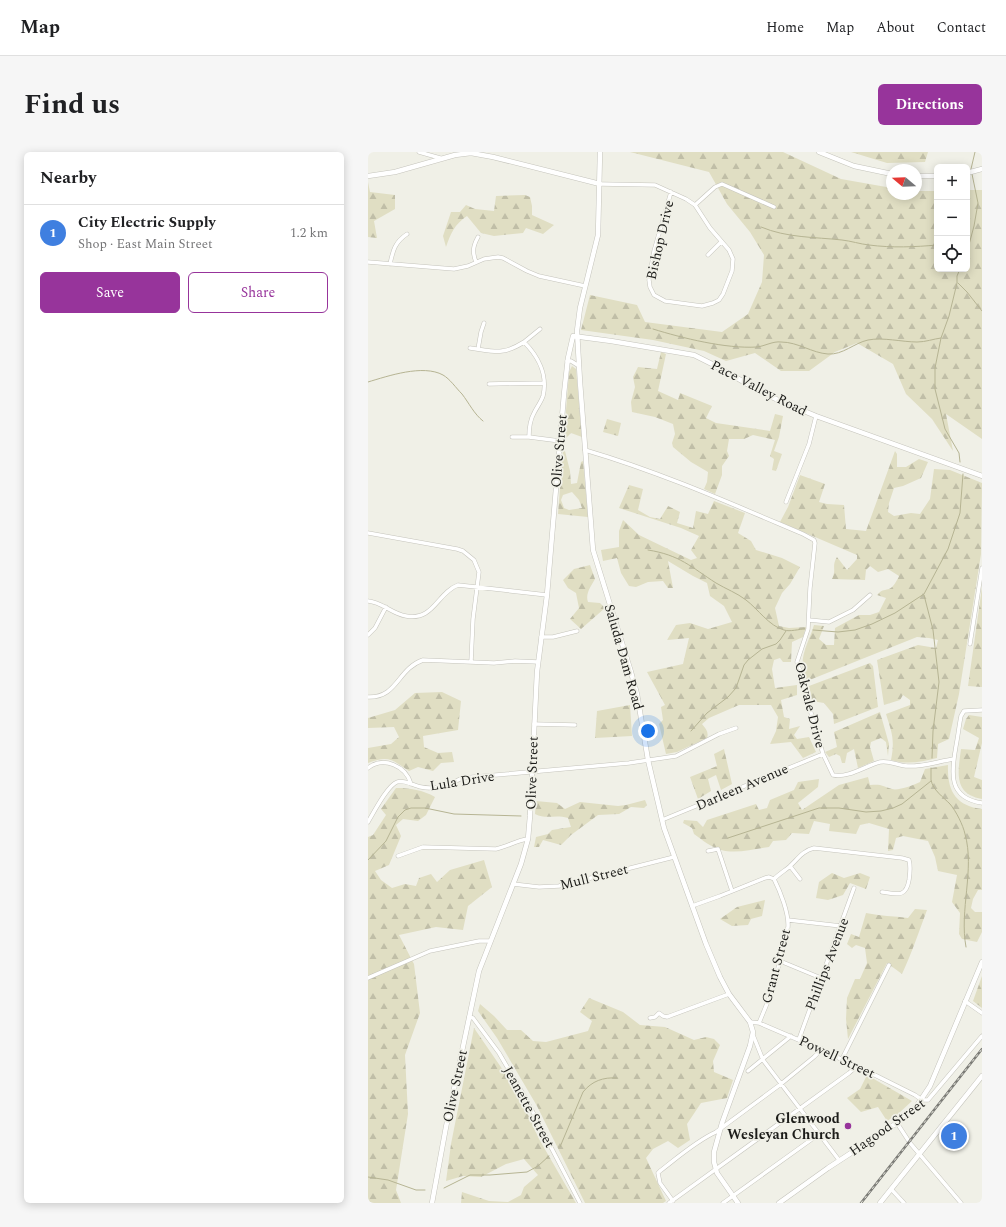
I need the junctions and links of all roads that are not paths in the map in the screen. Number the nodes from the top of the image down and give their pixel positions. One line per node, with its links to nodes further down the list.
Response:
1 (419, 152): 4 (street)
2 (600, 152): 11 (street, Saluda Dam Road)
3 (819, 152): 7 (street)
4 (440, 158): 8 (street); 11 (street)
5 (982, 169): 6 (street)
6 (970, 172)
7 (886, 173)
8 (368, 176)
9 (922, 176): 10 (street)
10 (934, 176)
11 (600, 184): 12 (street, Bishop Drive); 22 (street, Saluda Dam Road)
12 (671, 192): 13 (street, Bishop Drive); 17 (street, Bishop Drive)
13 (695, 205): 14 (street); 17 (street, Bishop Drive)
14 (774, 206)
15 (407, 234): 21 (street)
16 (478, 237): 20 (street)
17 (722, 242): 18 (street)
18 (708, 255)
19 (368, 262): 21 (street)
20 (476, 262): 21 (street); 22 (street)
21 (390, 264)
22 (585, 286): 25 (street, Saluda Dam Road)
23 (484, 324): 28 (street)
24 (540, 329): 26 (street)
25 (577, 336): 29 (street, Olive Street); 30 (street, Saluda Dam Road); 33 (street, Pace Valley Road)
26 (524, 342): 28 (street); 31 (street)
27 (470, 348): 28 (street)
28 (478, 349)
29 (568, 361): 30 (street); 36 (street, Olive Street)
30 (579, 366): 37 (street, Saluda Dam Road)
31 (544, 383): 32 (street); 35 (street)
32 (489, 384)
33 (816, 416): 38 (street, Pace Valley Road); 39 (street)
34 (512, 437): 35 (street)
35 (529, 437): 36 (street)
36 (560, 441): 43 (street, Olive Street)
37 (585, 450): 47 (street, Oakvale Drive); 61 (street, Saluda Dam Road)
38 (982, 476)
39 (786, 502)
40 (368, 533): 42 (street)
41 (982, 568): 51 (street)
42 (478, 587): 43 (street); 46 (street); 52 (street)
43 (547, 595): 50 (street, Olive Street)
44 (870, 595): 47 (street)
45 (368, 601): 46 (street)
46 (386, 607): 49 (street)
47 (809, 620): 59 (street, Oakvale Drive)
48 (577, 631): 50 (street)
49 (368, 634)
50 (541, 637): 53 (street, Olive Street)
51 (970, 644)
52 (471, 662): 53 (street); 54 (street)
53 (538, 662): 56 (street, Olive Street)
54 (368, 697)
55 (982, 710): 60 (street)
56 (534, 724): 57 (street); 63 (street, Olive Street)
57 (575, 725)
58 (736, 728): 61 (street, Lula Drive)
59 (822, 754): 60 (street, Oakvale Drive); 66 (street, Darleen Avenue)
60 (954, 759): 65 (street)
61 (648, 760): 63 (street, Lula Drive); 66 (street, Saluda Dam Road)
62 (368, 768): 64 (street)
63 (532, 772): 64 (street, Lula Drive); 68 (street, Olive Street)
64 (411, 784): 67 (street, Lula Drive)
65 (982, 803)
66 (662, 820): 71 (street, Saluda Dam Road)
67 (368, 822)
68 (528, 839): 70 (street); 75 (street, Olive Street)
69 (708, 851): 77 (street)
70 (398, 856)
71 (674, 857): 75 (street, Mull Street); 79 (street, Saluda Dam Road)
72 (790, 866): 73 (street); 74 (street); 78 (street)
73 (774, 879): 77 (street); 80 (street, Grant Street)
74 (800, 879)
75 (513, 884): 82 (street, Olive Street)
76 (854, 888): 81 (street, Phillips Avenue)
77 (732, 891): 79 (street)
78 (882, 892)
79 (692, 906): 88 (street, Saluda Dam Road)
80 (788, 920): 81 (street); 83 (street, Grant Street)
81 (841, 926): 87 (street, Phillips Avenue)
82 (490, 941): 86 (street); 91 (street, Olive Street)
83 (780, 961): 87 (street); 94 (street, Grant Street)
84 (982, 962): 89 (street)
85 (889, 965): 100 (street)
86 (368, 978)
87 (821, 978): 98 (street, Phillips Avenue)
88 (729, 994): 92 (street); 93 (street, Saluda Dam Road)
89 (966, 1001): 90 (street); 106 (street)
90 (982, 1013)
91 (469, 1017): 117 (street, Olive Street); 118 (street, Jeanette Street)
92 (650, 1018)
93 (750, 1022): 94 (street, Powell Street); 95 (street, Saluda Dam Road)
94 (759, 1023): 96 (street, Powell Street)
95 (753, 1035): 101 (street); 109 (street)
96 (791, 1036): 98 (street, Powell Street); 101 (street)
97 (982, 1036): 106 (street, Hagood Street)
98 (798, 1039): 99 (street, Powell Street)
99 (822, 1049): 100 (street, Powell Street); 105 (street)
100 (842, 1059): 102 (street, Powell Street)
101 (763, 1060): 103 (street); 105 (street)
102 (857, 1066): 106 (street, Powell Street); 107 (street)
103 (748, 1071)
104 (982, 1076): 111 (street)
105 (781, 1084): 107 (street); 109 (street)
106 (922, 1100): 108 (street, Hagood Street)
107 (800, 1109): 110 (street); 113 (street)
108 (897, 1124): 111 (street); 112 (street, Hagood Street)
109 (720, 1129): 113 (street); 116 (street)
110 (819, 1134): 112 (street); 115 (street)
111 (919, 1154): 114 (street); 124 (street)
112 (839, 1160): 121 (street, Hagood Street)
113 (715, 1169): 115 (street); 116 (street)
114 (891, 1189): 122 (street); 123 (street)
115 (733, 1196): 119 (street); 120 (street)
116 (671, 1202)
117 (432, 1203)
118 (580, 1203)
119 (723, 1203)
120 (738, 1203)
121 (779, 1203)
122 (880, 1203)
123 (904, 1203)
124 (960, 1203)

